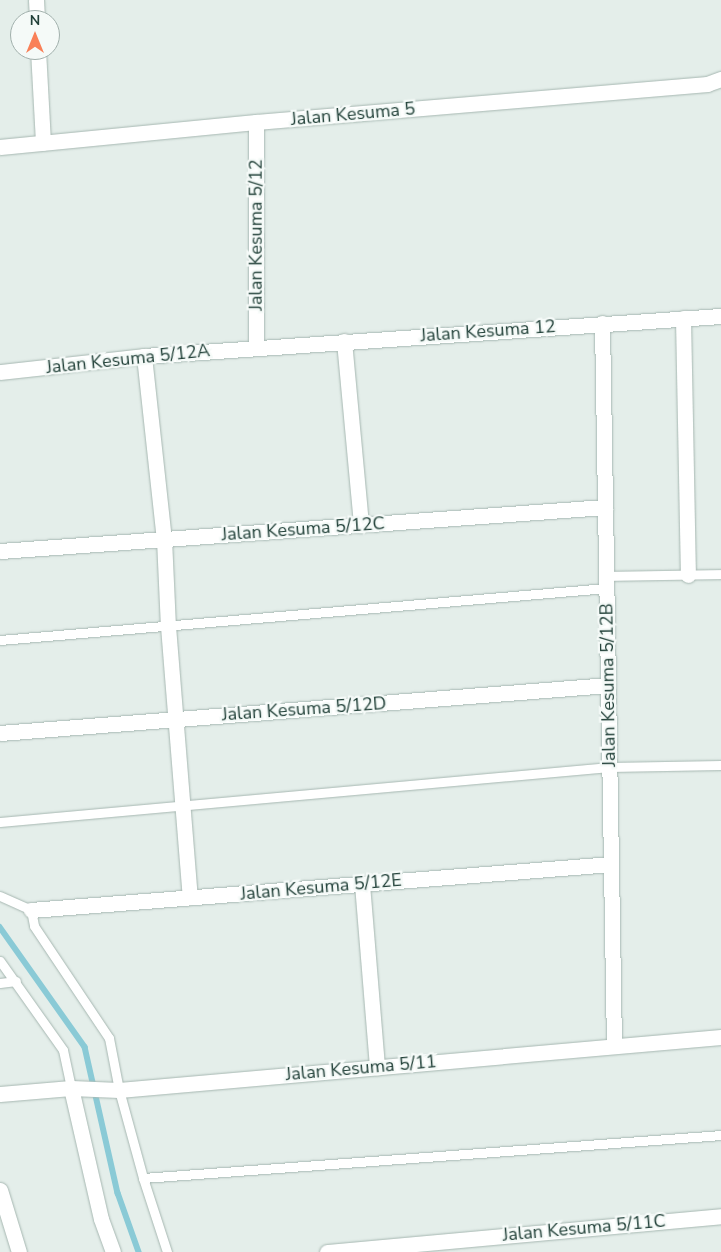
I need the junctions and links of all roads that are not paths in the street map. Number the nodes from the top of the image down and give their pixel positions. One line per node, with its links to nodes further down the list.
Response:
1 (39, 60): 4 (street)
2 (716, 84): 3 (street, Jalan Kesuma 5)
3 (256, 122): 4 (street, Jalan Kesuma 5); 10 (street, Jalan Kesuma 5/12)
4 (43, 143): 5 (street, Jalan Kesuma 5)
5 (0, 147)
6 (721, 316): 7 (street, Jalan Kesuma 12)
7 (683, 318): 8 (street, Jalan Kesuma 12); 18 (street)
8 (602, 323): 9 (street, Jalan Kesuma 12); 13 (street, Jalan Kesuma 5/12B)
9 (344, 341): 10 (street, Jalan Kesuma 12); 14 (street)
10 (256, 347): 11 (street, Jalan Kesuma 5/12A)
11 (144, 356): 12 (street, Jalan Kesuma 5/12A); 15 (street)
12 (0, 372)
13 (605, 508): 14 (street, Jalan Kesuma 5/12C); 19 (street, Jalan Kesuma 5/12B)
14 (361, 525): 15 (street, Jalan Kesuma 5/12C)
15 (164, 539): 16 (street, Jalan Kesuma 5/12C); 20 (street)
16 (0, 551)
17 (721, 574): 18 (lane)
18 (688, 575): 19 (lane)
19 (606, 582): 20 (lane); 22 (street, Jalan Kesuma 5/12B)
20 (168, 626): 21 (lane); 23 (street)
21 (0, 640)
22 (608, 685): 23 (street, Jalan Kesuma 5/12D); 26 (street, Jalan Kesuma 5/12B)
23 (176, 719): 24 (street, Jalan Kesuma 5/12D); 27 (street)
24 (0, 733)
25 (721, 765): 26 (lane)
26 (610, 767): 27 (lane); 29 (street, Jalan Kesuma 5/12B)
27 (183, 805): 28 (lane); 32 (street)
28 (0, 822)
29 (611, 864): 30 (street, Jalan Kesuma 5/12E); 38 (street, Jalan Kesuma 5/12B)
30 (362, 884): 32 (street, Jalan Kesuma 5/12E); 39 (street)
31 (0, 896): 33 (lane)
32 (190, 897): 33 (street, Jalan Kesuma 5/12E)
33 (31, 910): 41 (lane)
34 (0, 961): 35 (lane)
35 (16, 981): 36 (lane); 40 (lane)
36 (0, 983)
37 (721, 1037): 38 (street, Jalan Kesuma 5/11)
38 (614, 1046): 39 (street, Jalan Kesuma 5/11)
39 (376, 1067): 41 (street, Jalan Kesuma 5/11)
40 (71, 1088): 41 (street, Jalan Kesuma 5/11); 42 (street, Jalan Kesuma 5/11); 49 (street)
41 (118, 1090): 44 (lane)
42 (0, 1094)
43 (721, 1135): 44 (lane)
44 (143, 1178): 50 (lane)
45 (0, 1190): 48 (street)
46 (721, 1216): 47 (street, Jalan Kesuma 5/11C)
47 (440, 1247): 51 (street, Jalan Kesuma 5/11C)
48 (19, 1252)
49 (112, 1252)
50 (167, 1252)
51 (327, 1252)

